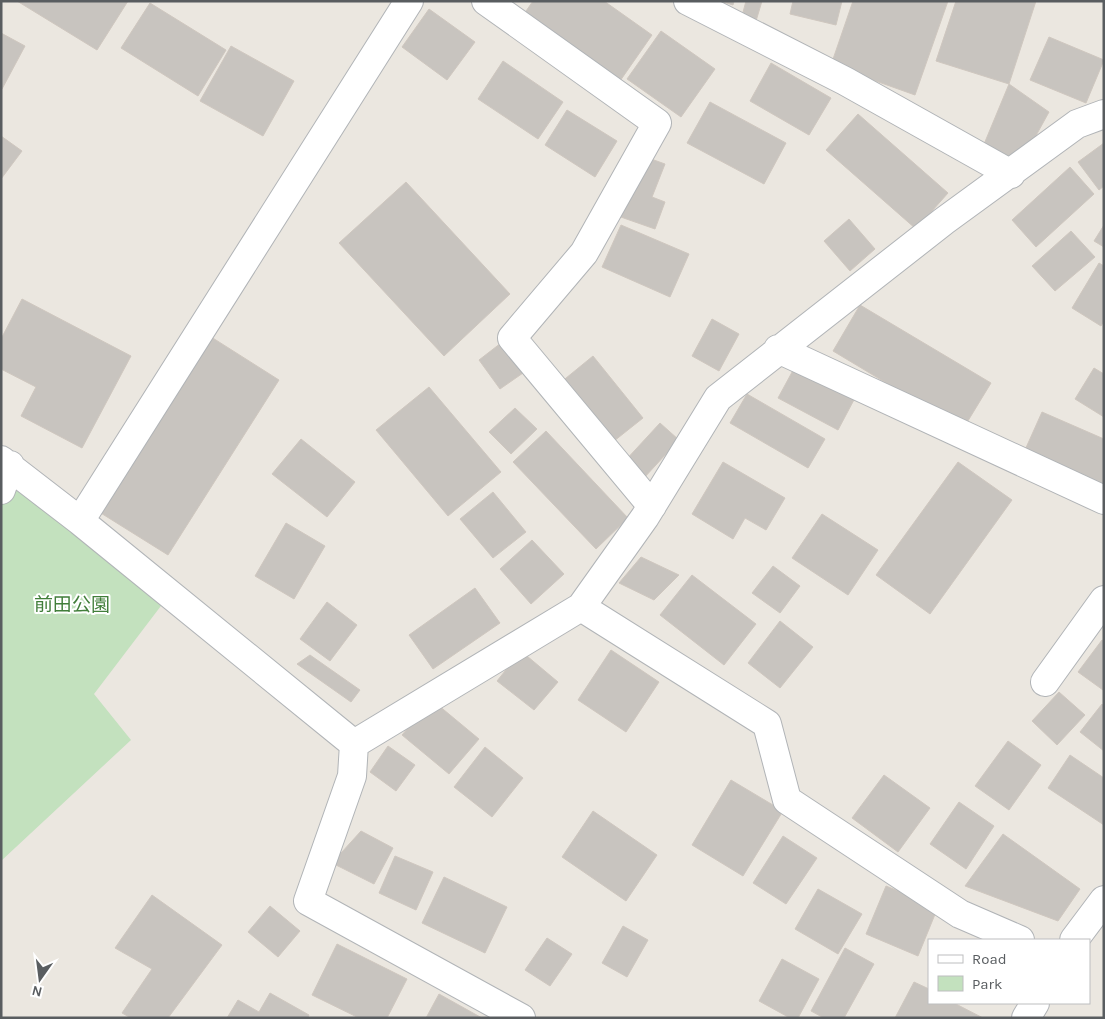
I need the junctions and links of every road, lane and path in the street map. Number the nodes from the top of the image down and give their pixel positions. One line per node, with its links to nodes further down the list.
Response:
1 (408, 1): 11 (street)
2 (688, 1): 5 (street)
3 (496, 4): 10 (street)
4 (1104, 114): 5 (street)
5 (1011, 174): 6 (street)
6 (778, 349): 9 (street); 10 (street)
7 (6, 462): 8 (street); 11 (street)
8 (1, 490)
9 (1104, 500)
10 (652, 506): 13 (street)
11 (80, 521): 15 (street)
12 (1104, 600): 14 (street)
13 (581, 607): 15 (street); 17 (street)
14 (1045, 682)
15 (354, 744): 20 (street)
16 (1104, 900): 18 (street)
17 (1018, 939)
18 (1075, 939)
19 (1034, 1004): 21 (street)
20 (521, 1018)
21 (1026, 1018)

